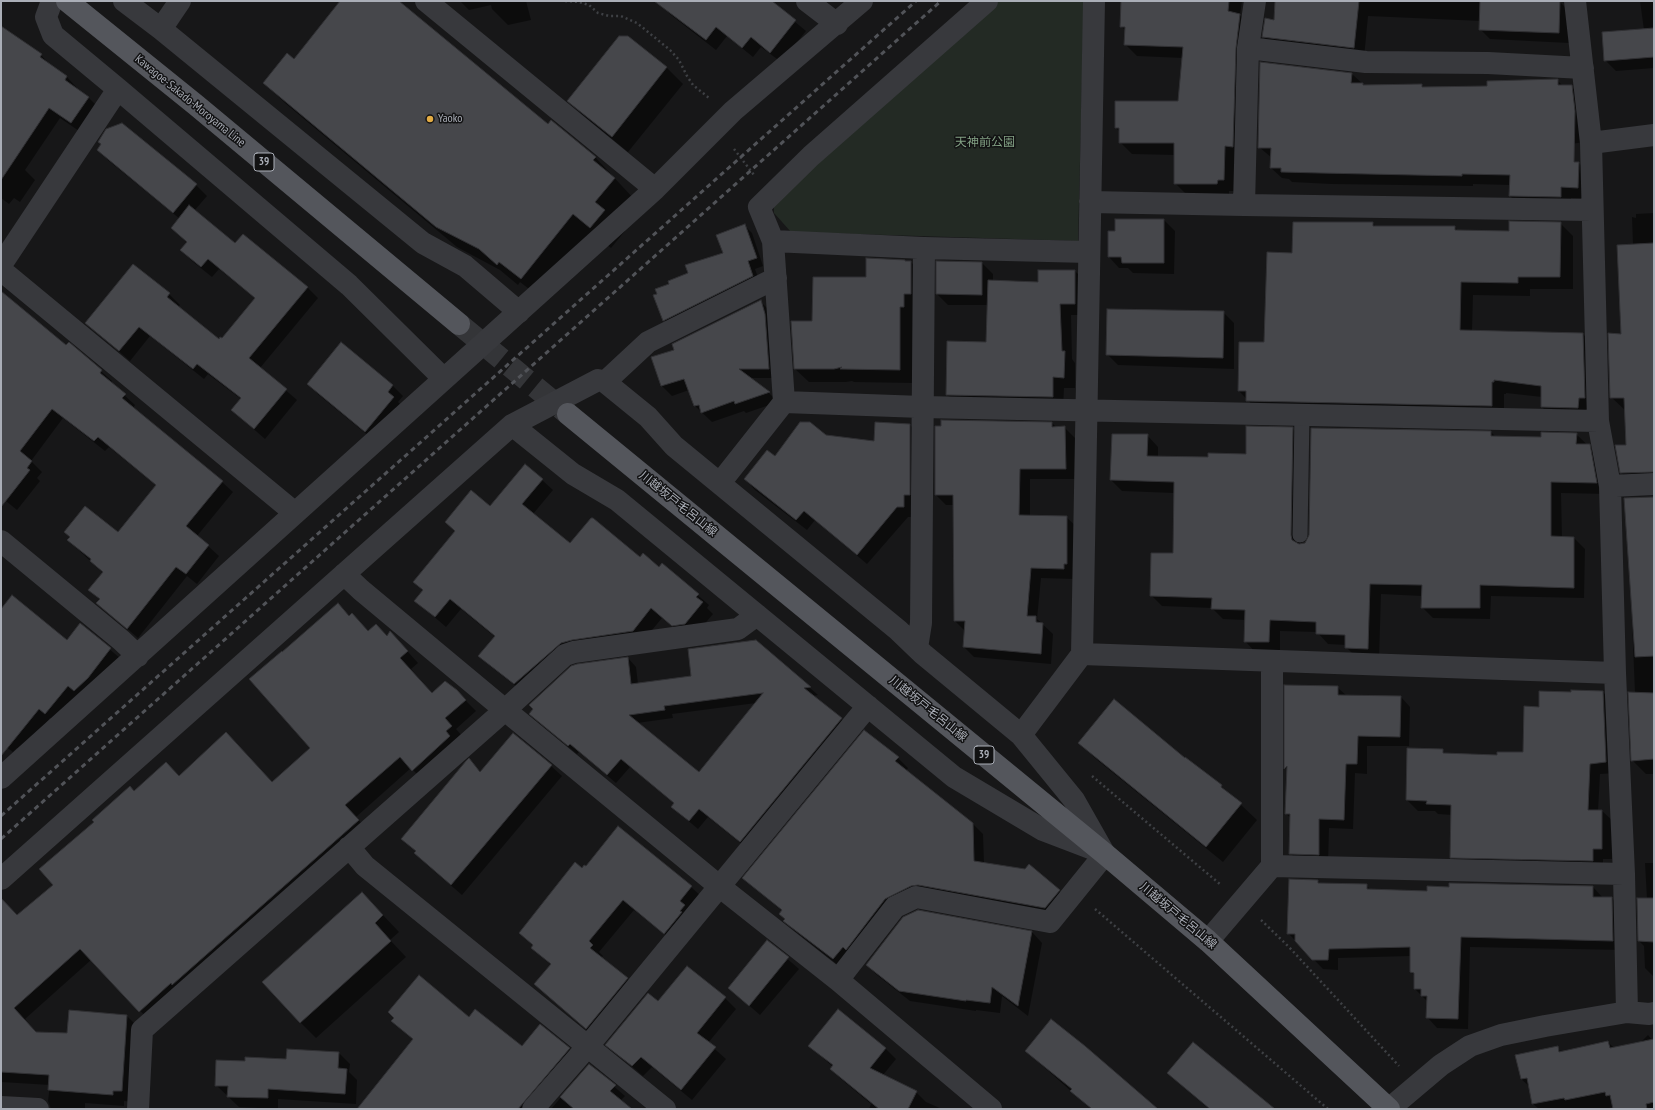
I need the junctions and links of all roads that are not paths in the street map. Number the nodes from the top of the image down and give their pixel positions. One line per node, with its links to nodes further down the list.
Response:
1 (52, 1): 16 (street)
2 (66, 1): 30 (main road, Kawagoe-Sakado-Moroyama Line / 39)
3 (124, 1): 13 (street)
4 (180, 1): 13 (street)
5 (426, 1): 19 (street)
6 (807, 1): 12 (street)
7 (862, 1): 12 (street)
8 (987, 1): 23 (street)
9 (1094, 1): 20 (street)
10 (1255, 1): 14 (street)
11 (1575, 1): 15 (street)
12 (837, 24): 19 (street)
13 (161, 29): 29 (street)
14 (1248, 48): 15 (street); 21 (street)
15 (1583, 68): 18 (street)
16 (118, 89): 26 (street); 31 (street)
17 (1654, 135): 18 (street)
18 (1592, 143): 22 (street)
19 (655, 189): 29 (street)
20 (1090, 202): 21 (street); 25 (street)
21 (1244, 205): 22 (street)
22 (1592, 210): 38 (street)
23 (773, 241): 24 (street); 28 (street)
24 (924, 248): 25 (street); 34 (street)
25 (1089, 252): 35 (street)
26 (1, 265)
27 (1, 270): 43 (street)
28 (776, 278): 32 (street); 33 (street)
29 (519, 312): 31 (street)
30 (459, 324)
31 (444, 379): 43 (street)
32 (605, 382): 39 (street); 40 (street)
33 (784, 402): 34 (street); 40 (street)
34 (922, 407): 35 (street); 48 (street)
35 (1087, 409): 37 (street); 49 (street)
36 (568, 414): 58 (main road, 川越坂戸毛呂山線 / 39)
37 (1302, 415): 38 (street); 44 (lane)
38 (1598, 421): 42 (street)
39 (512, 424): 46 (street); 47 (street)
40 (720, 483): 48 (street)
41 (1654, 484): 42 (street)
42 (1610, 486): 52 (street)
43 (295, 513): 50 (street)
44 (1300, 535)
45 (1, 541): 50 (street)
46 (344, 574): 54 (street); 61 (street)
47 (757, 615): 53 (street); 54 (street)
48 (917, 648): 55 (street)
49 (1082, 654): 51 (street); 55 (street)
50 (138, 656): 56 (street)
51 (1272, 661): 52 (street); 59 (street)
52 (1615, 673): 60 (street)
53 (868, 706): 58 (street); 62 (street)
54 (505, 710): 57 (street); 62 (street)
55 (1021, 735): 58 (street)
56 (1, 778)
57 (349, 846): 67 (street); 70 (street)
58 (1105, 854): 63 (main road, 川越坂戸毛呂山線 / 39); 64 (street)
59 (1272, 866): 60 (street); 63 (street)
60 (1624, 874): 65 (street)
61 (1, 879)
62 (720, 886): 64 (street); 67 (street)
63 (1208, 941): 74 (main road, 川越坂戸毛呂山線 / 39)
64 (838, 980): 73 (street)
65 (1628, 1012): 66 (street); 74 (street)
66 (1654, 1013)
67 (588, 1046): 71 (street); 72 (street)
68 (1, 1107): 69 (street)
69 (38, 1109)
70 (138, 1109)
71 (533, 1109)
72 (665, 1109)
73 (991, 1109)
74 (1389, 1109)

